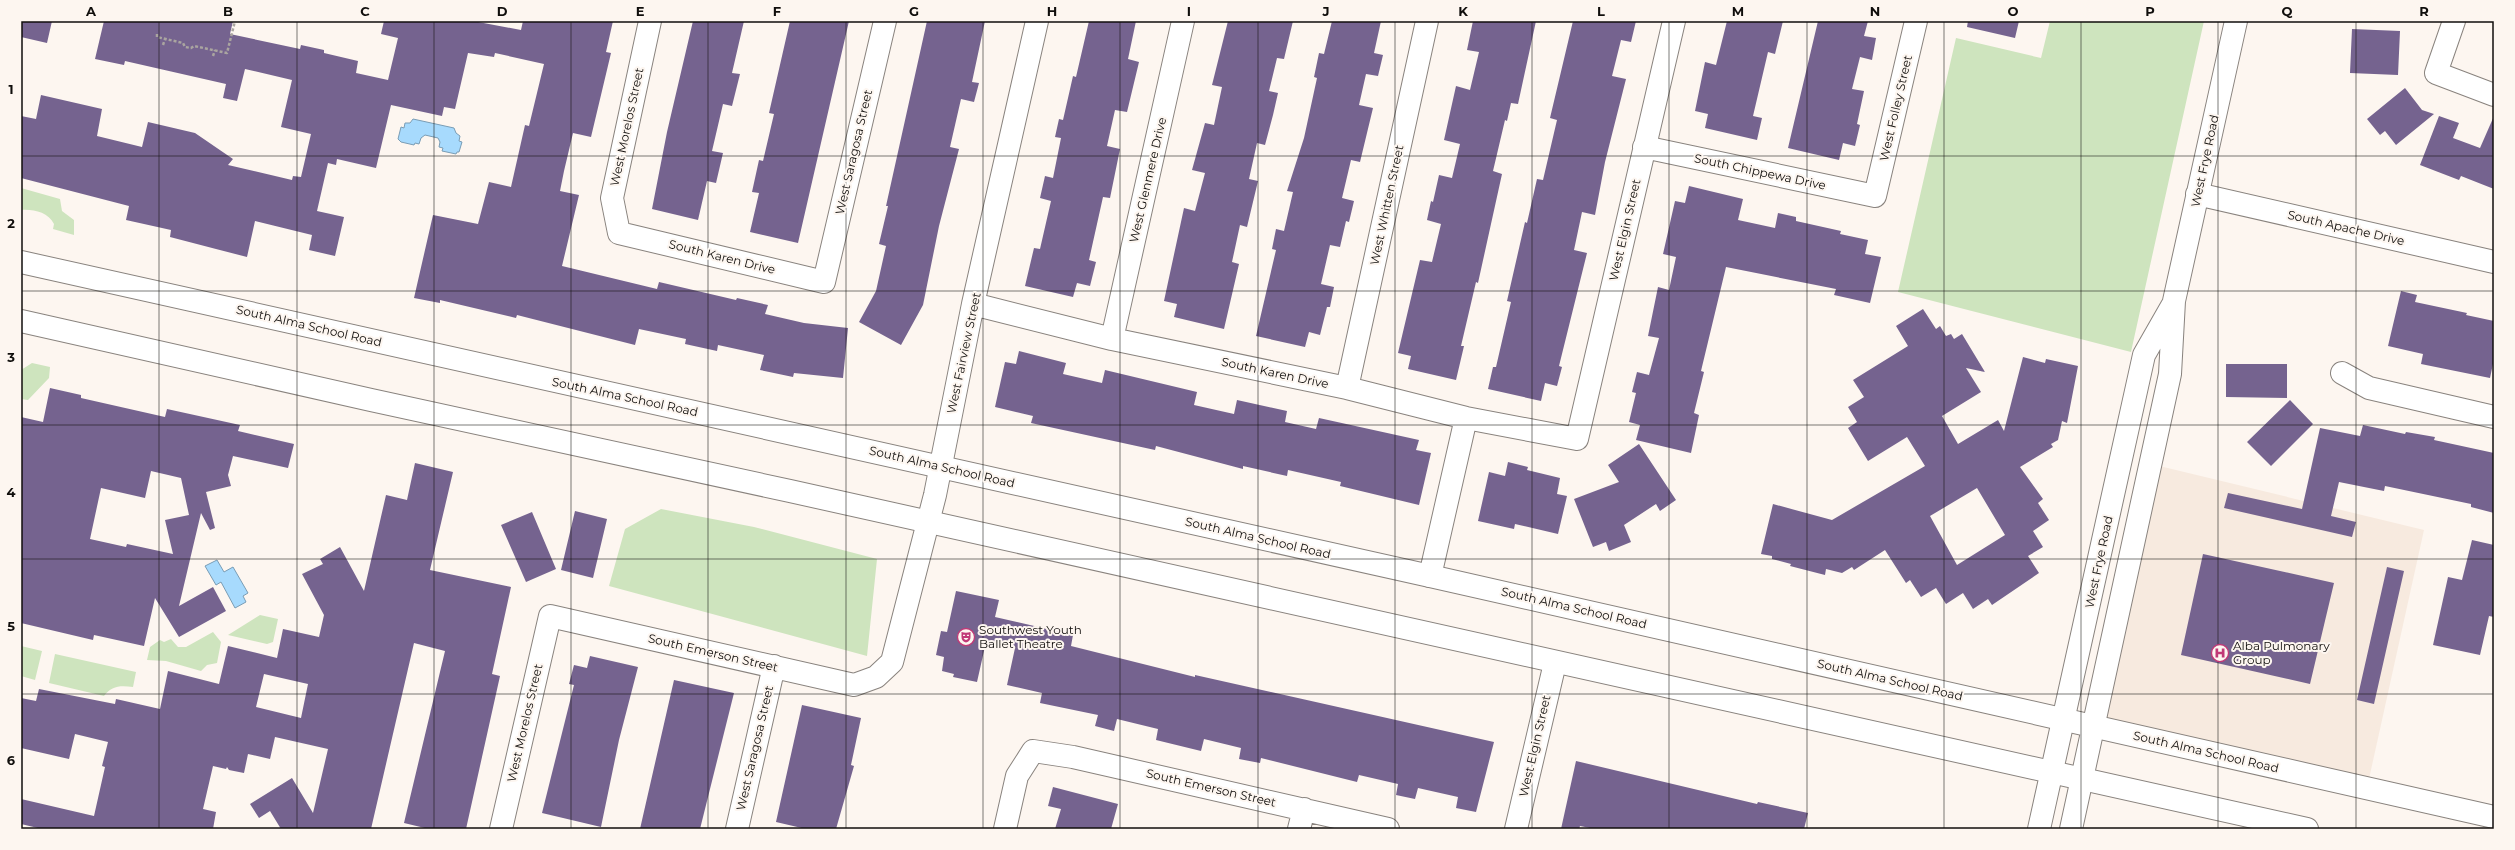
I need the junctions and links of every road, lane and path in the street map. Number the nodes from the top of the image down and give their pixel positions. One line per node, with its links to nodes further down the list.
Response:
1 (235, 21): 14 (path)
2 (650, 21): 20 (street, West Morelos Street)
3 (885, 21): 23 (street, West Saragosa Street)
4 (1037, 21): 25 (street, West Fairview Street)
5 (1183, 21): 27 (street, West Glenmere Drive)
6 (1427, 21): 29 (street, West Whitten Street)
7 (1674, 21): 17 (street, West Elgin Street)
8 (1916, 21): 19 (street, West Folley Street)
9 (2236, 21): 18 (street, West Frye Road)
10 (2454, 21): 16 (street)
11 (157, 34): 12 (path)
12 (165, 39): 13 (path); 14 (path)
13 (163, 45)
14 (215, 50): 15 (path)
15 (213, 56)
16 (2494, 95)
17 (1644, 147): 19 (street, South Chippewa Drive); 32 (street, West Elgin Street)
18 (2198, 194): 22 (street, South Apache Drive); 24 (street, West Frye Road)
19 (1875, 196)
20 (619, 233): 23 (street, South Karen Drive)
21 (21, 262): 33 (street, South Alma School Road)
22 (2494, 262)
23 (824, 282)
24 (2174, 301): 40 (street, West Frye Road); 41 (street, West Frye Road)
25 (973, 304): 27 (street, South Karen Drive); 33 (street, West Fairview Street)
26 (21, 321): 34 (street)
27 (1112, 339): 29 (street, South Karen Drive)
28 (2342, 373): 30 (street)
29 (1347, 388): 31 (street, South Karen Drive)
30 (2494, 417)
31 (1466, 418): 32 (street, South Karen Drive); 35 (street)
32 (1577, 439)
33 (940, 467): 34 (street, West Fairview Street); 35 (street, South Alma School Road)
34 (927, 522): 37 (street); 39 (street, West Fairview Street)
35 (1430, 576): 40 (street, South Alma School Road)
36 (550, 616): 38 (street, South Emerson Street); 46 (street, West Morelos Street)
37 (1555, 663): 42 (street); 50 (street, West Elgin Street)
38 (774, 666): 39 (street, South Emerson Street); 47 (street, West Saragosa Street)
39 (876, 677)
40 (2064, 720): 41 (street, South Alma School Road); 42 (street, West Frye Road)
41 (2095, 727): 43 (street, West Frye Road); 44 (street, South Alma School Road)
42 (2052, 772): 43 (street); 51 (street, West Frye Road)
43 (2083, 779): 52 (street, West Frye Road); 53 (street)
44 (2494, 817)
45 (1301, 819): 48 (street, South Emerson Street); 49 (street, South Emerson Street)
46 (501, 829)
47 (737, 829)
48 (1005, 829)
49 (1388, 829)
50 (1516, 829)
51 (2039, 829)
52 (2071, 829)
53 (2307, 829)

